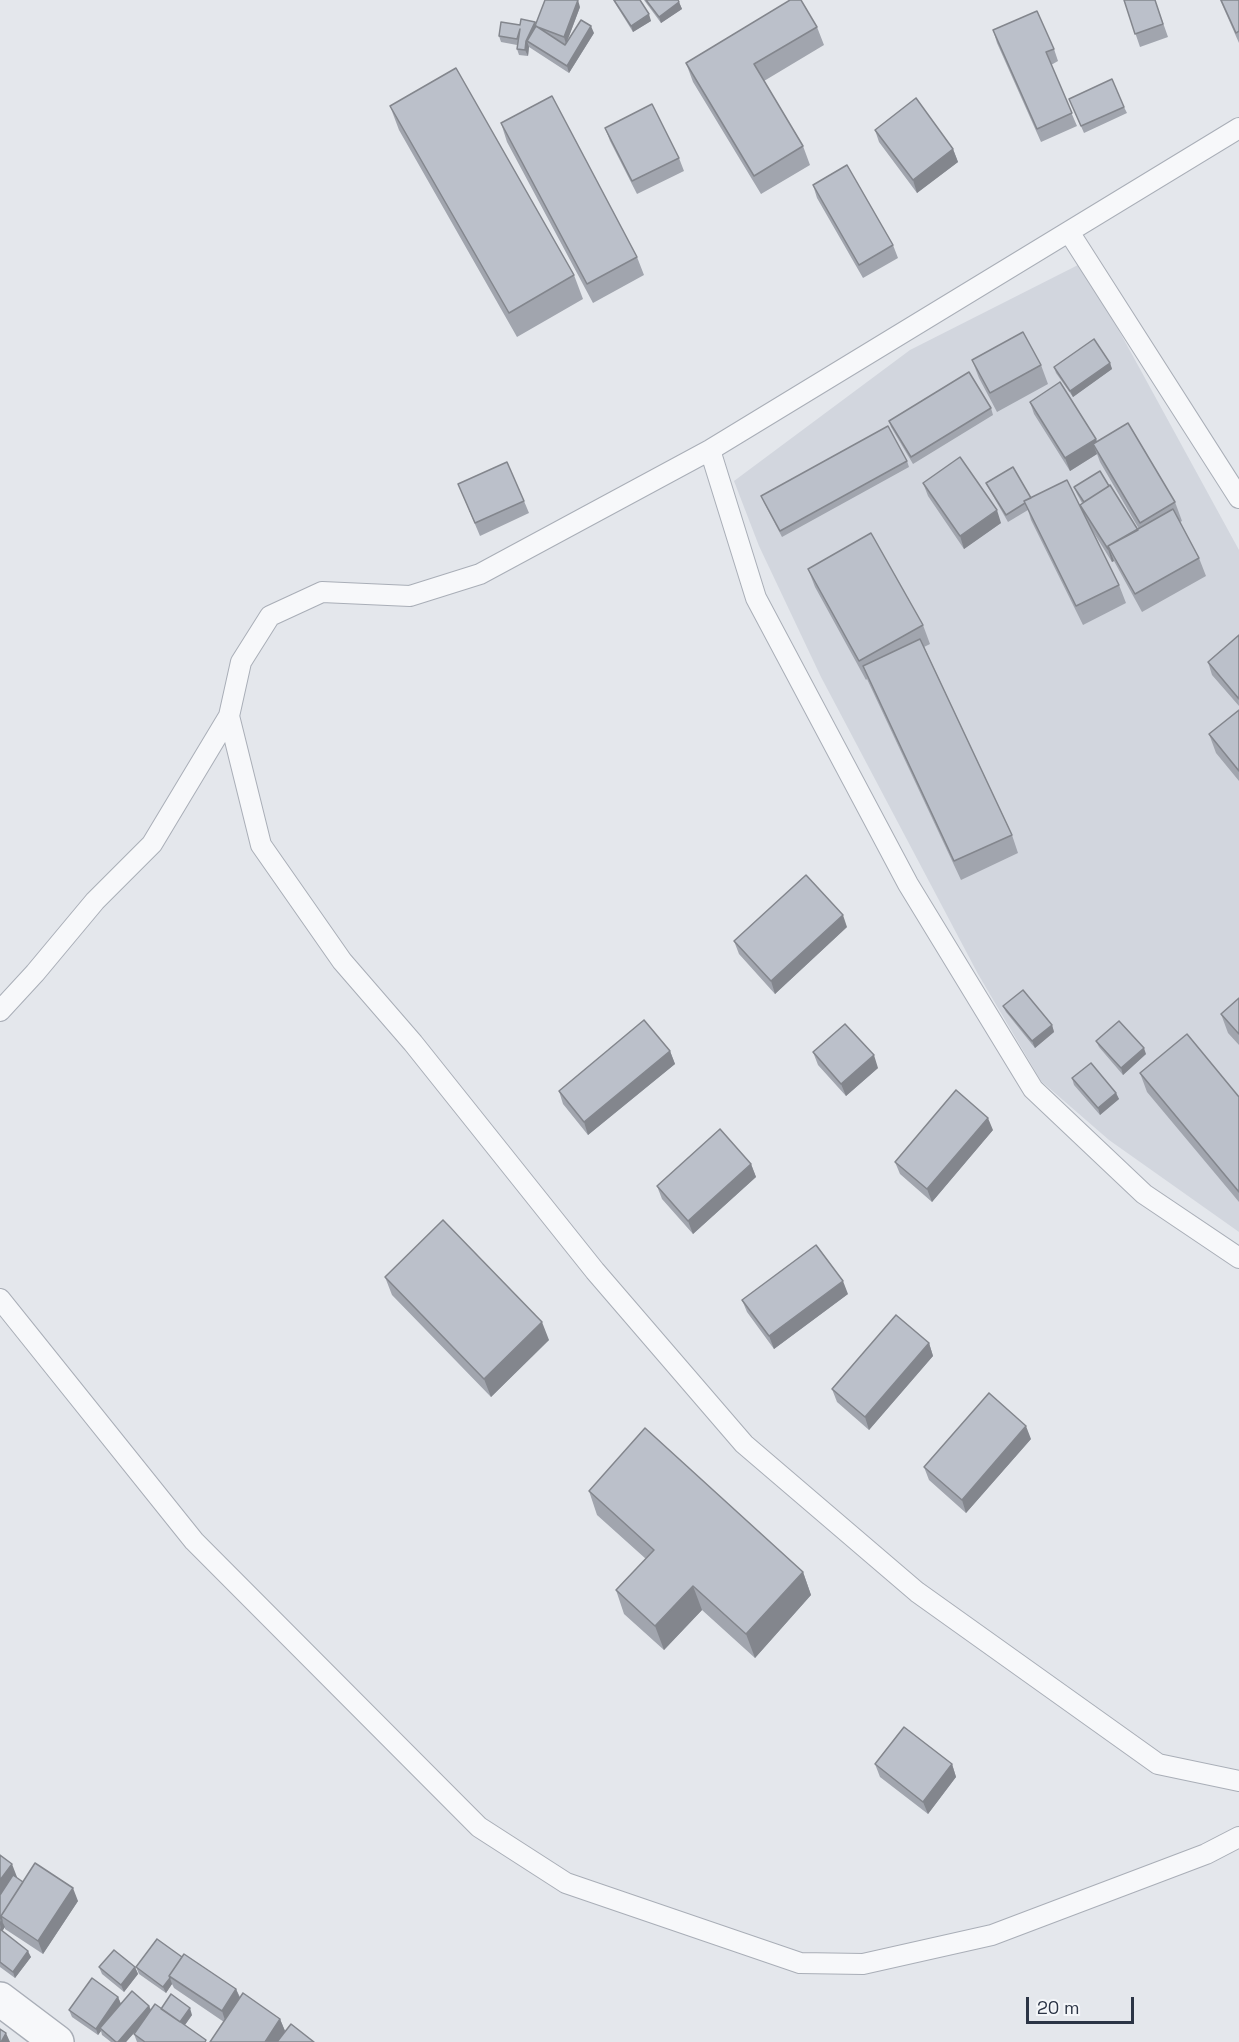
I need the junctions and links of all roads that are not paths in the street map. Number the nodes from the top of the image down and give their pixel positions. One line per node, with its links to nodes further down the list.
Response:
1 (1239, 128): 2 (lane)
2 (1069, 232): 3 (lane); 4 (lane)
3 (710, 450): 5 (lane); 7 (lane)
4 (1239, 498)
5 (229, 716): 6 (lane); 9 (lane)
6 (0, 1011)
7 (1239, 1258)
8 (0, 1299): 10 (lane)
9 (1239, 1781)
10 (1239, 1837)
11 (0, 1999): 12 (street)
12 (57, 2042)

